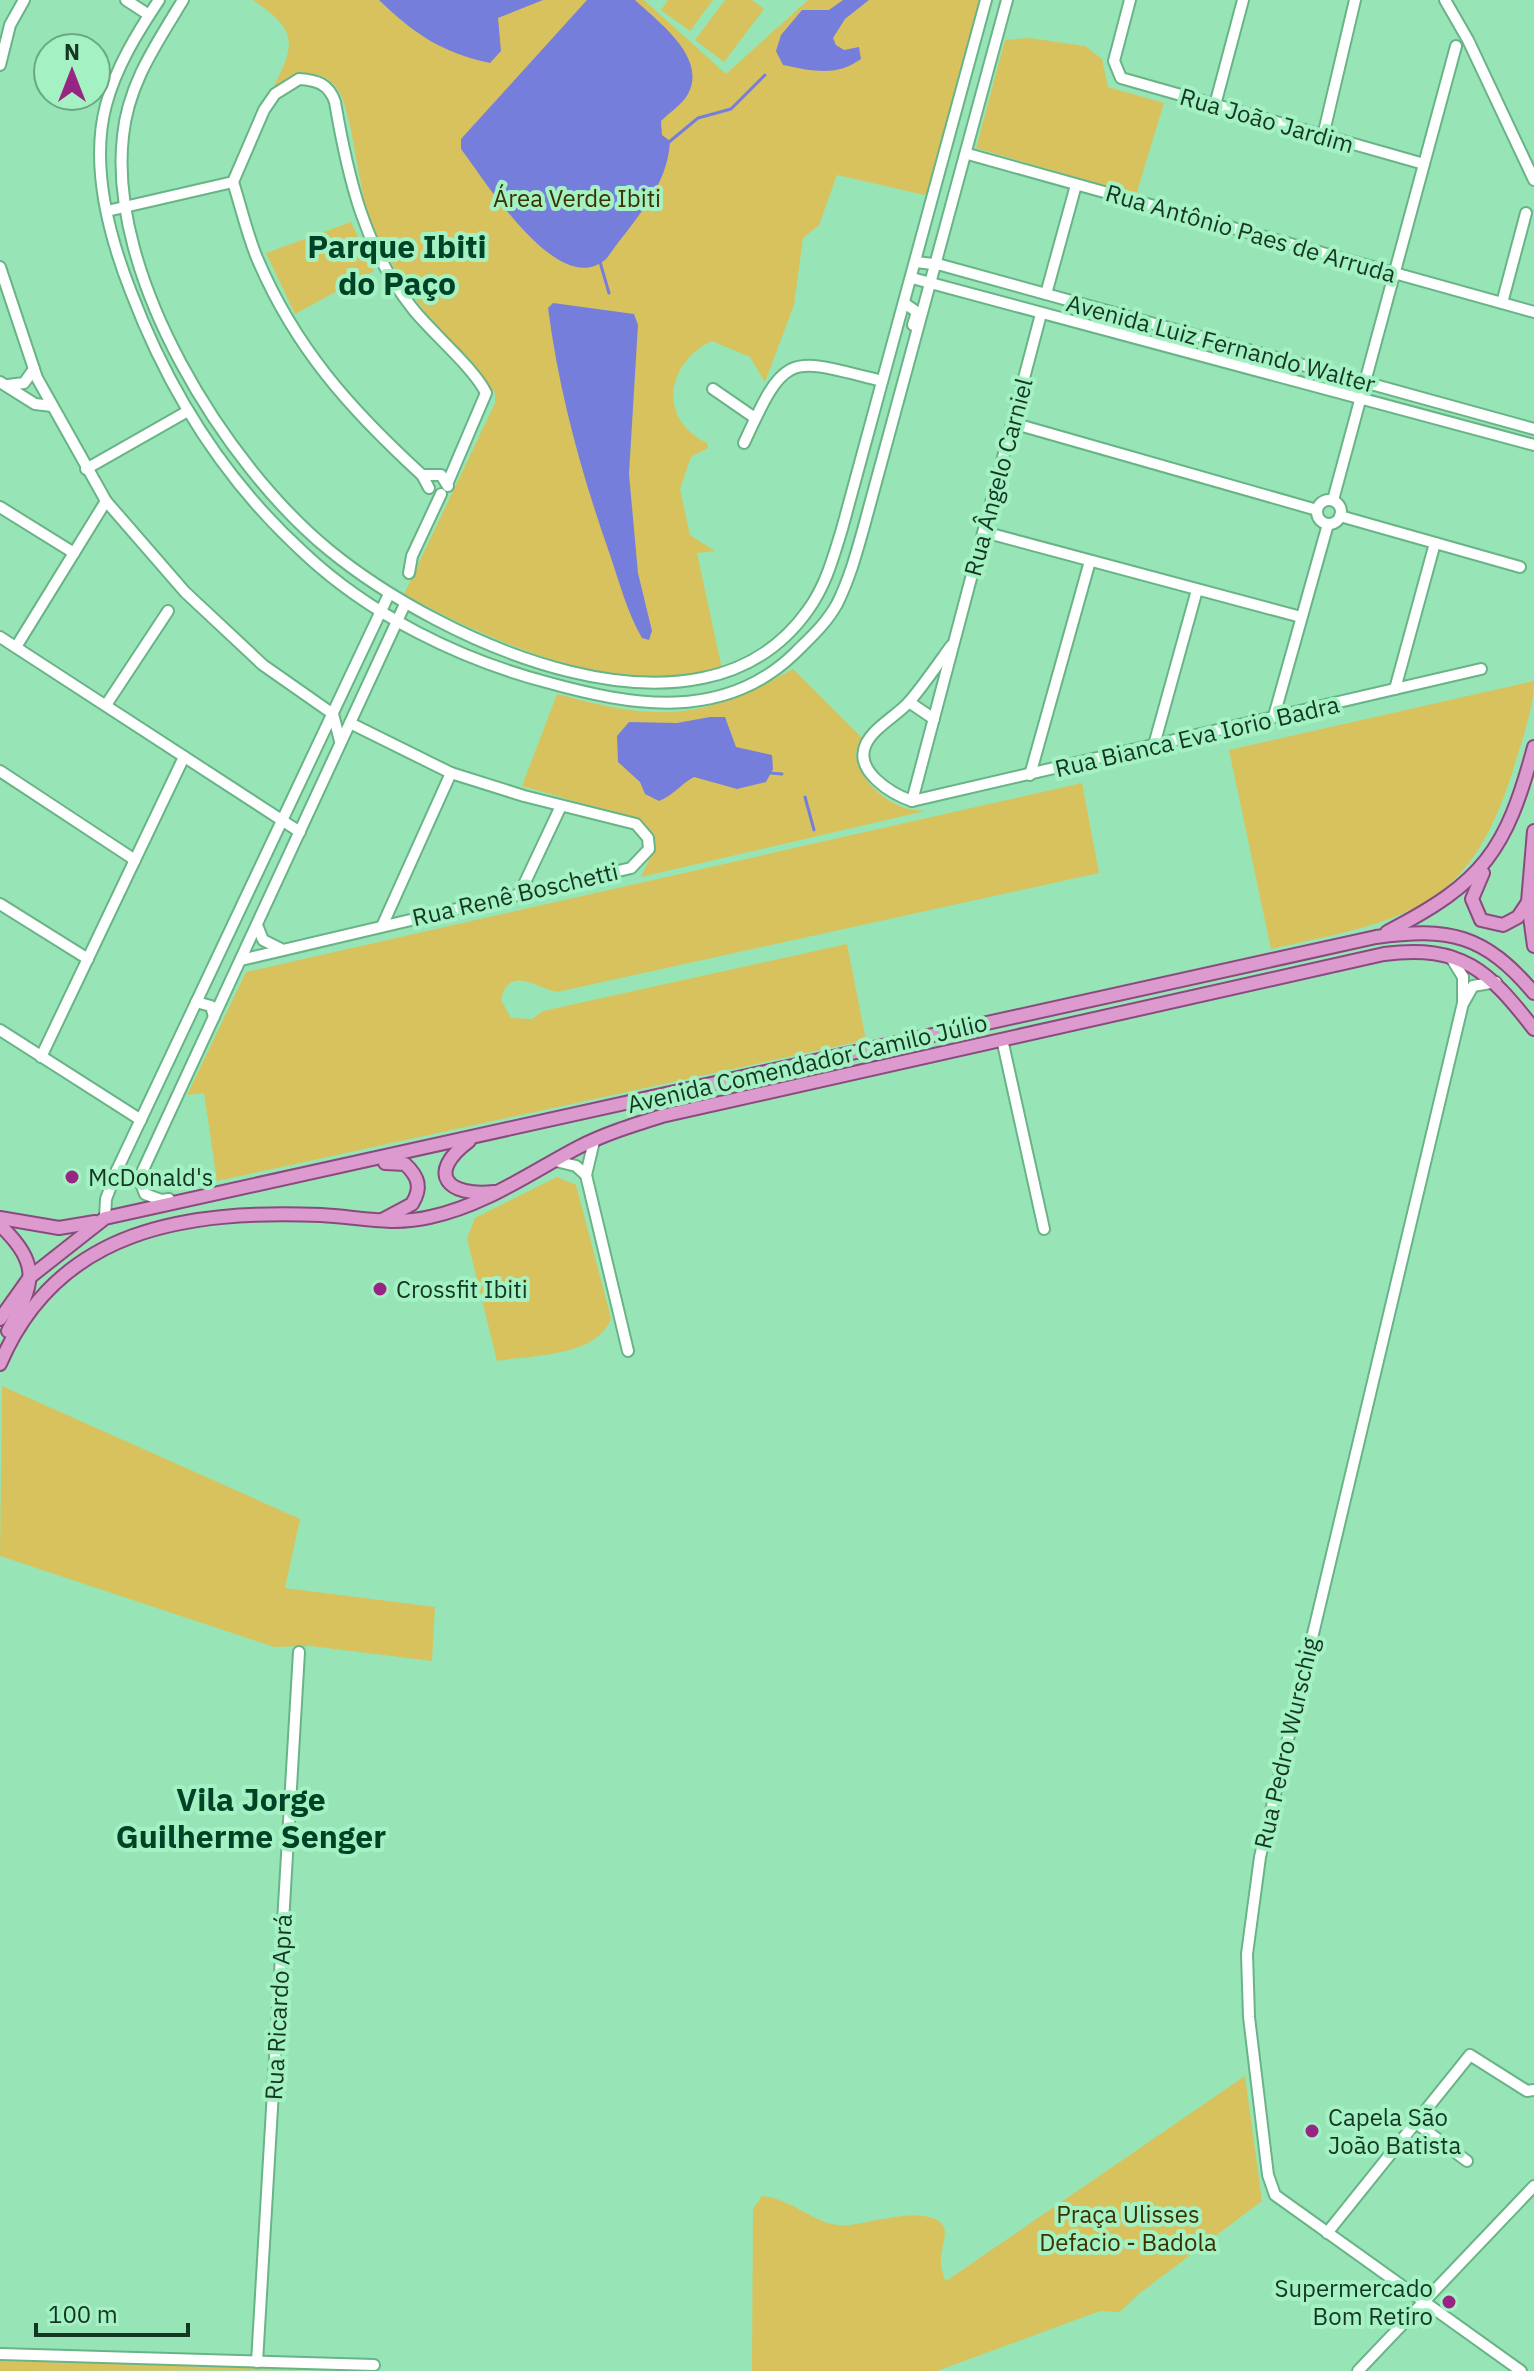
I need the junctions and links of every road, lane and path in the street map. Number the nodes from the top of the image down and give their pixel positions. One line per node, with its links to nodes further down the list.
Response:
1 (24, 0): 12 (street)
2 (126, 0): 11 (street)
3 (159, 0): 11 (street)
4 (183, 0): 23 (street)
5 (986, 0): 27 (street)
6 (1007, 0): 18 (street)
7 (1128, 0): 16 (street, Rua João Jardim)
8 (1243, 0): 16 (street)
9 (1355, 0): 17 (street)
10 (1445, 0): 20 (street)
11 (149, 15): 24 (street)
12 (10, 25): 13 (street); 15 (street)
13 (0, 39)
14 (1456, 46): 19 (street)
15 (0, 65)
16 (1215, 105): 17 (street, Rua João Jardim)
17 (1323, 136): 19 (street, Rua João Jardim)
18 (968, 154): 22 (street, Rua Antônio Paes de Arruda); 29 (street)
19 (1424, 164): 36 (street)
20 (1534, 180)
21 (233, 182): 23 (street); 62 (street); 63 (street)
22 (1076, 185): 36 (street, Rua Antônio Paes de Arruda); 40 (street)
23 (127, 204): 24 (street); 26 (street)
24 (107, 211): 28 (street)
25 (1526, 213): 42 (street)
26 (132, 231): 28 (street); 30 (street)
27 (924, 233): 29 (street); 32 (street)
28 (113, 236): 31 (street)
29 (944, 239): 33 (street)
30 (137, 251): 31 (street); 77 (street)
31 (118, 256): 53 (street)
32 (916, 262): 33 (street, Avenida Luiz Fernando Walter); 37 (street)
33 (938, 265): 35 (street, Avenida Luiz Fernando Walter); 38 (street)
34 (0, 267): 45 (street)
35 (955, 269): 39 (street); 40 (street, Avenida Luiz Fernando Walter)
36 (1395, 273): 42 (street, Rua Antônio Paes de Arruda); 48 (street)
37 (912, 278): 38 (street, Avenida Luiz Fernando Walter); 41 (street)
38 (932, 284): 39 (street, Avenida Luiz Fernando Walter); 50 (street)
39 (950, 289): 44 (street, Avenida Luiz Fernando Walter)
40 (1046, 294): 48 (street, Avenida Luiz Fernando Walter)
41 (904, 303): 46 (street); 50 (street)
42 (1502, 303): 43 (street, Rua Antônio Paes de Arruda)
43 (1534, 312)
44 (1041, 314): 51 (street, Avenida Luiz Fernando Walter); 56 (street, Rua Ângelo Carniel)
45 (34, 369): 47 (street); 52 (street)
46 (882, 381): 55 (street); 85 (street)
47 (1, 382): 52 (street)
48 (1365, 383): 51 (street); 54 (street, Avenida Luiz Fernando Walter)
49 (713, 389): 55 (street)
50 (900, 398): 88 (street)
51 (1360, 399): 57 (street, Avenida Luiz Fernando Walter); 65 (street)
52 (52, 406): 61 (street)
53 (188, 411): 61 (street); 80 (street)
54 (1487, 416): 57 (street); 58 (street, Avenida Luiz Fernando Walter)
55 (755, 418): 59 (street)
56 (1012, 423): 68 (street); 71 (street, Rua Ângelo Carniel)
57 (1465, 428): 60 (street, Avenida Luiz Fernando Walter)
58 (1534, 429)
59 (744, 443)
60 (1534, 445)
61 (86, 469): 66 (street)
62 (422, 475): 63 (street); 64 (street)
63 (442, 477): 64 (street); 64 (street)
64 (434, 491): 76 (street)
65 (1333, 500): 68 (street); 69 (street)
66 (106, 501): 73 (street); 97 (street)
67 (0, 507): 73 (street)
68 (1317, 510): 70 (street)
69 (1340, 516): 70 (street); 72 (street)
70 (1328, 524): 84 (street)
71 (984, 532): 74 (street); 90 (street, Rua Ângelo Carniel)
72 (1435, 543): 75 (street); 93 (street)
73 (74, 553): 91 (street)
74 (1090, 561): 78 (street); 107 (street)
75 (1520, 567)
76 (409, 573)
77 (369, 580): 79 (street); 80 (street)
78 (1197, 590): 84 (street); 102 (street)
79 (389, 594): 81 (street); 83 (street)
80 (359, 595): 83 (street)
81 (405, 604): 85 (street); 86 (street)
82 (168, 611): 95 (street)
83 (381, 611): 86 (street); 87 (street)
84 (1301, 617): 98 (street)
85 (429, 619): 88 (street)
86 (397, 621): 88 (street); 96 (street)
87 (372, 630): 96 (street); 97 (street)
88 (422, 633)
89 (0, 637): 91 (street)
90 (955, 641): 94 (street, Rua Ângelo Carniel); 99 (street, Rua Ângelo Carniel)
91 (16, 647): 95 (street)
92 (1481, 669): 93 (street, Rua Bianca Eva Iorio Badra)
93 (1395, 689): 98 (street, Rua Bianca Eva Iorio Badra)
94 (909, 702): 99 (street); 108 (street, Rua Ângelo Carniel)
95 (106, 705): 104 (street)
96 (358, 706): 100 (street)
97 (333, 714): 101 (street); 110 (street)
98 (1274, 716): 102 (street, Rua Bianca Eva Iorio Badra)
99 (934, 719): 108 (street, Rua Ângelo Carniel)
100 (350, 723): 101 (street); 106 (street, Rua Renê Boschetti)
101 (341, 743): 112 (street)
102 (1154, 745): 107 (street, Rua Bianca Eva Iorio Badra)
103 (1534, 747): 113 (main road)
104 (184, 757): 110 (street); 114 (street)
105 (0, 771): 114 (street)
106 (451, 773): 109 (street, Rua Renê Boschetti); 117 (street)
107 (1030, 775): 108 (street, Rua Bianca Eva Iorio Badra)
108 (912, 801)
109 (561, 806): 115 (street); 116 (street, Rua Renê Boschetti)
110 (282, 820): 112 (street); 131 (street)
111 (1534, 831): 119 (main road)
112 (300, 832): 123 (street)
113 (1490, 859): 119 (main road); 124 (main road)
114 (135, 860): 128 (street)
115 (530, 873): 116 (street); 118 (street)
116 (538, 891): 118 (street, Rua Renê Boschetti)
117 (397, 894): 121 (street); 122 (street)
118 (519, 895): 121 (street, Rua Renê Boschetti)
119 (1528, 902): 125 (main road)
120 (0, 904): 128 (street)
121 (403, 920): 122 (street, Rua Renê Boschetti)
122 (383, 924): 126 (street, Rua Renê Boschetti)
123 (257, 925): 126 (street); 129 (street)
124 (1376, 937): 132 (main road, Avenida Comendador Camilo Júlio); 142 (main road, Avenida Comendador Camilo Júlio)
125 (1534, 946)
126 (282, 949): 129 (street, Rua Renê Boschetti)
127 (1449, 954): 130 (main road, Avenida Comendador Camilo Júlio); 135 (street, Rua Pedro Wurschig); 139 (main road, Avenida Comendador Camilo Júlio)
128 (88, 959): 140 (street)
129 (241, 960): 133 (street)
130 (1496, 982): 135 (street); 137 (main road, Avenida Comendador Camilo Júlio)
131 (204, 987): 133 (street); 134 (street)
132 (1534, 993)
133 (222, 1001): 136 (street)
134 (196, 1002): 136 (street); 141 (street)
135 (1463, 1003): 166 (street, Rua Pedro Wurschig)
136 (214, 1017): 148 (street)
137 (1534, 1029)
138 (0, 1030): 140 (street)
139 (1002, 1039): 143 (main road, Avenida Comendador Camilo Júlio); 155 (street)
140 (41, 1057): 141 (street)
141 (141, 1120): 145 (street)
142 (475, 1137): 146 (main road, Avenida Comendador Camilo Júlio); 149 (main road)
143 (594, 1141): 144 (main road, Avenida Comendador Camilo Júlio); 147 (street)
144 (556, 1161): 147 (street); 149 (main road, Avenida Comendador Camilo Júlio)
145 (117, 1170): 148 (street); 152 (street)
146 (334, 1170): 150 (main road, Avenida Comendador Camilo Júlio); 153 (main road)
147 (586, 1175): 159 (street)
148 (140, 1181): 150 (street, Avenida Comendador Camilo Júlio)
149 (505, 1191): 153 (main road, Avenida Comendador Camilo Júlio)
150 (207, 1195): 152 (main road, Avenida Comendador Camilo Júlio)
151 (0, 1218): 152 (main road)
152 (104, 1219): 156 (main road, Avenida Comendador Camilo Júlio)
153 (379, 1222): 160 (main road, Avenida Comendador Camilo Júlio)
154 (0, 1225): 156 (main road)
155 (1044, 1229)
156 (30, 1277): 157 (main road, Avenida Comendador Camilo Júlio); 158 (main road)
157 (0, 1319)
158 (0, 1348)
159 (628, 1351)
160 (0, 1364)
161 (299, 1652): 169 (street, Rua Ricardo Aprá)
162 (1534, 2090): 163 (street)
163 (1416, 2123): 164 (street); 166 (street)
164 (1467, 2161)
165 (1534, 2186): 167 (street)
166 (1327, 2233): 167 (street, Rua Pedro Wurschig)
167 (1423, 2303): 171 (street); 172 (street, Rua Pedro Wurschig)
168 (0, 2354): 169 (street)
169 (257, 2362): 170 (street)
170 (374, 2365)
171 (1358, 2371)
172 (1521, 2371)

